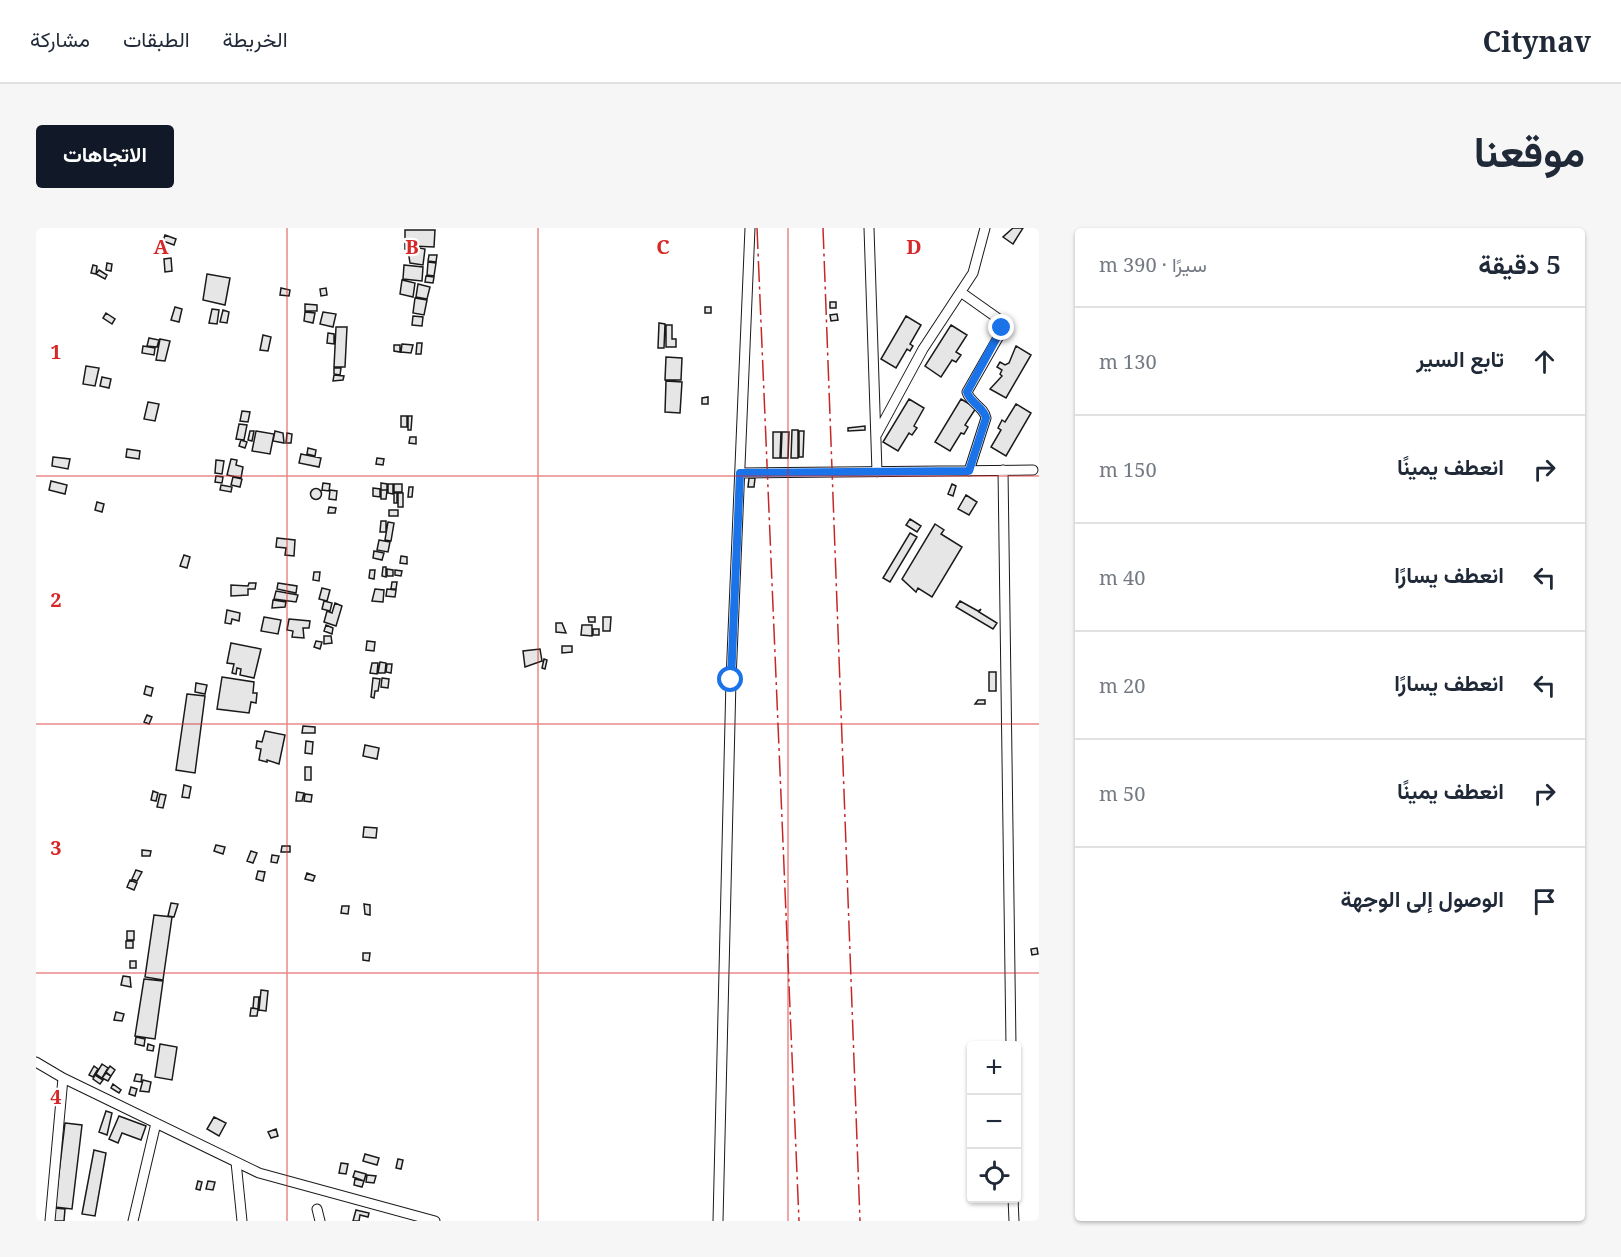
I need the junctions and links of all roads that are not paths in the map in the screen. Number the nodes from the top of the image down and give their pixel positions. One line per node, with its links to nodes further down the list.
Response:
1 (750, 228): 10 (street)
2 (869, 228): 5 (street)
3 (985, 228): 4 (street)
4 (962, 293): 5 (street); 8 (street)
5 (876, 436): 9 (street)
6 (1003, 470): 7 (street); 8 (street); 11 (street)
7 (1033, 470)
8 (969, 471): 9 (street)
9 (877, 472): 10 (street)
10 (740, 473): 24 (street)
11 (1011, 1041)
12 (36, 1062): 13 (street)
13 (63, 1078): 14 (street); 18 (street)
14 (156, 1123): 15 (street); 20 (street)
15 (236, 1162): 21 (street); 23 (street)
16 (1013, 1203): 25 (street)
17 (317, 1209): 22 (street)
18 (50, 1217): 19 (street)
19 (41, 1221)
20 (133, 1221)
21 (242, 1221)
22 (320, 1221)
23 (435, 1221)
24 (718, 1221)
25 (1014, 1221)

